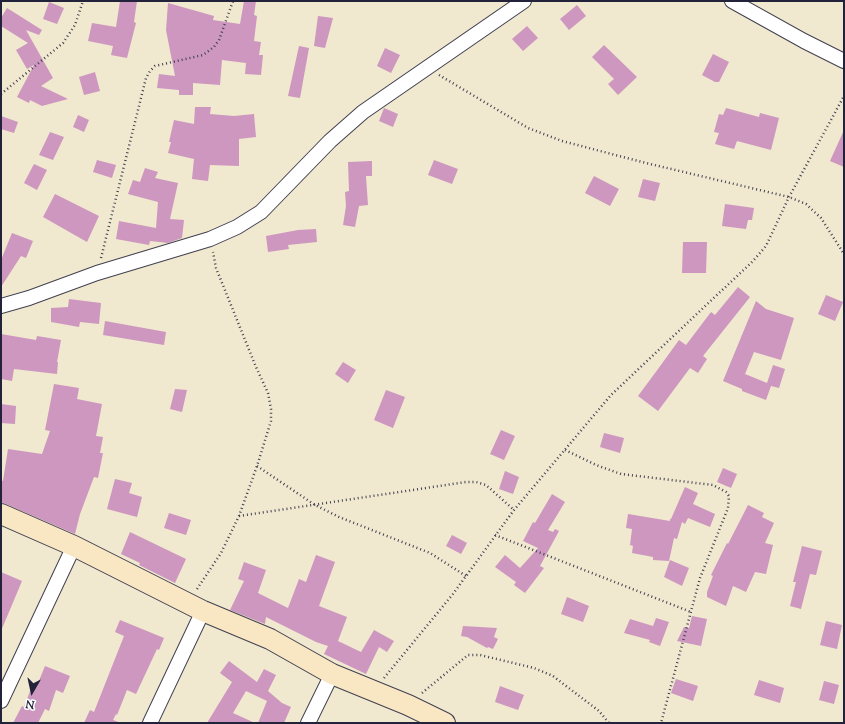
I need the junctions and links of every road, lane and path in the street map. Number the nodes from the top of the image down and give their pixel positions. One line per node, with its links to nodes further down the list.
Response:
1 (83, 1): 7 (path)
2 (233, 1): 12 (path)
3 (524, 1): 6 (street)
4 (732, 1): 5 (street)
5 (844, 61)
6 (427, 68): 9 (path); 10 (street)
7 (1, 94)
8 (844, 96): 9 (path)
9 (789, 197): 11 (path); 14 (path)
10 (210, 239): 12 (street); 15 (path)
11 (844, 254)
12 (97, 273): 13 (street)
13 (1, 306)
14 (565, 450): 17 (path); 24 (path)
15 (257, 466): 16 (path); 19 (path)
16 (315, 505): 17 (path); 19 (path); 22 (path)
17 (514, 510): 20 (path)
18 (1, 514): 21 (street)
19 (238, 516): 23 (path)
20 (496, 535): 22 (path); 24 (path)
21 (74, 546): 23 (street); 27 (street)
22 (466, 576): 26 (path)
23 (196, 607): 25 (street); 29 (street)
24 (691, 612): 33 (path)
25 (332, 674): 26 (street); 30 (street)
26 (374, 692): 28 (street)
27 (1, 700)
28 (408, 705): 31 (street); 32 (path)
29 (150, 723)
30 (308, 723)
31 (446, 723)
32 (609, 723)
33 (661, 723)

